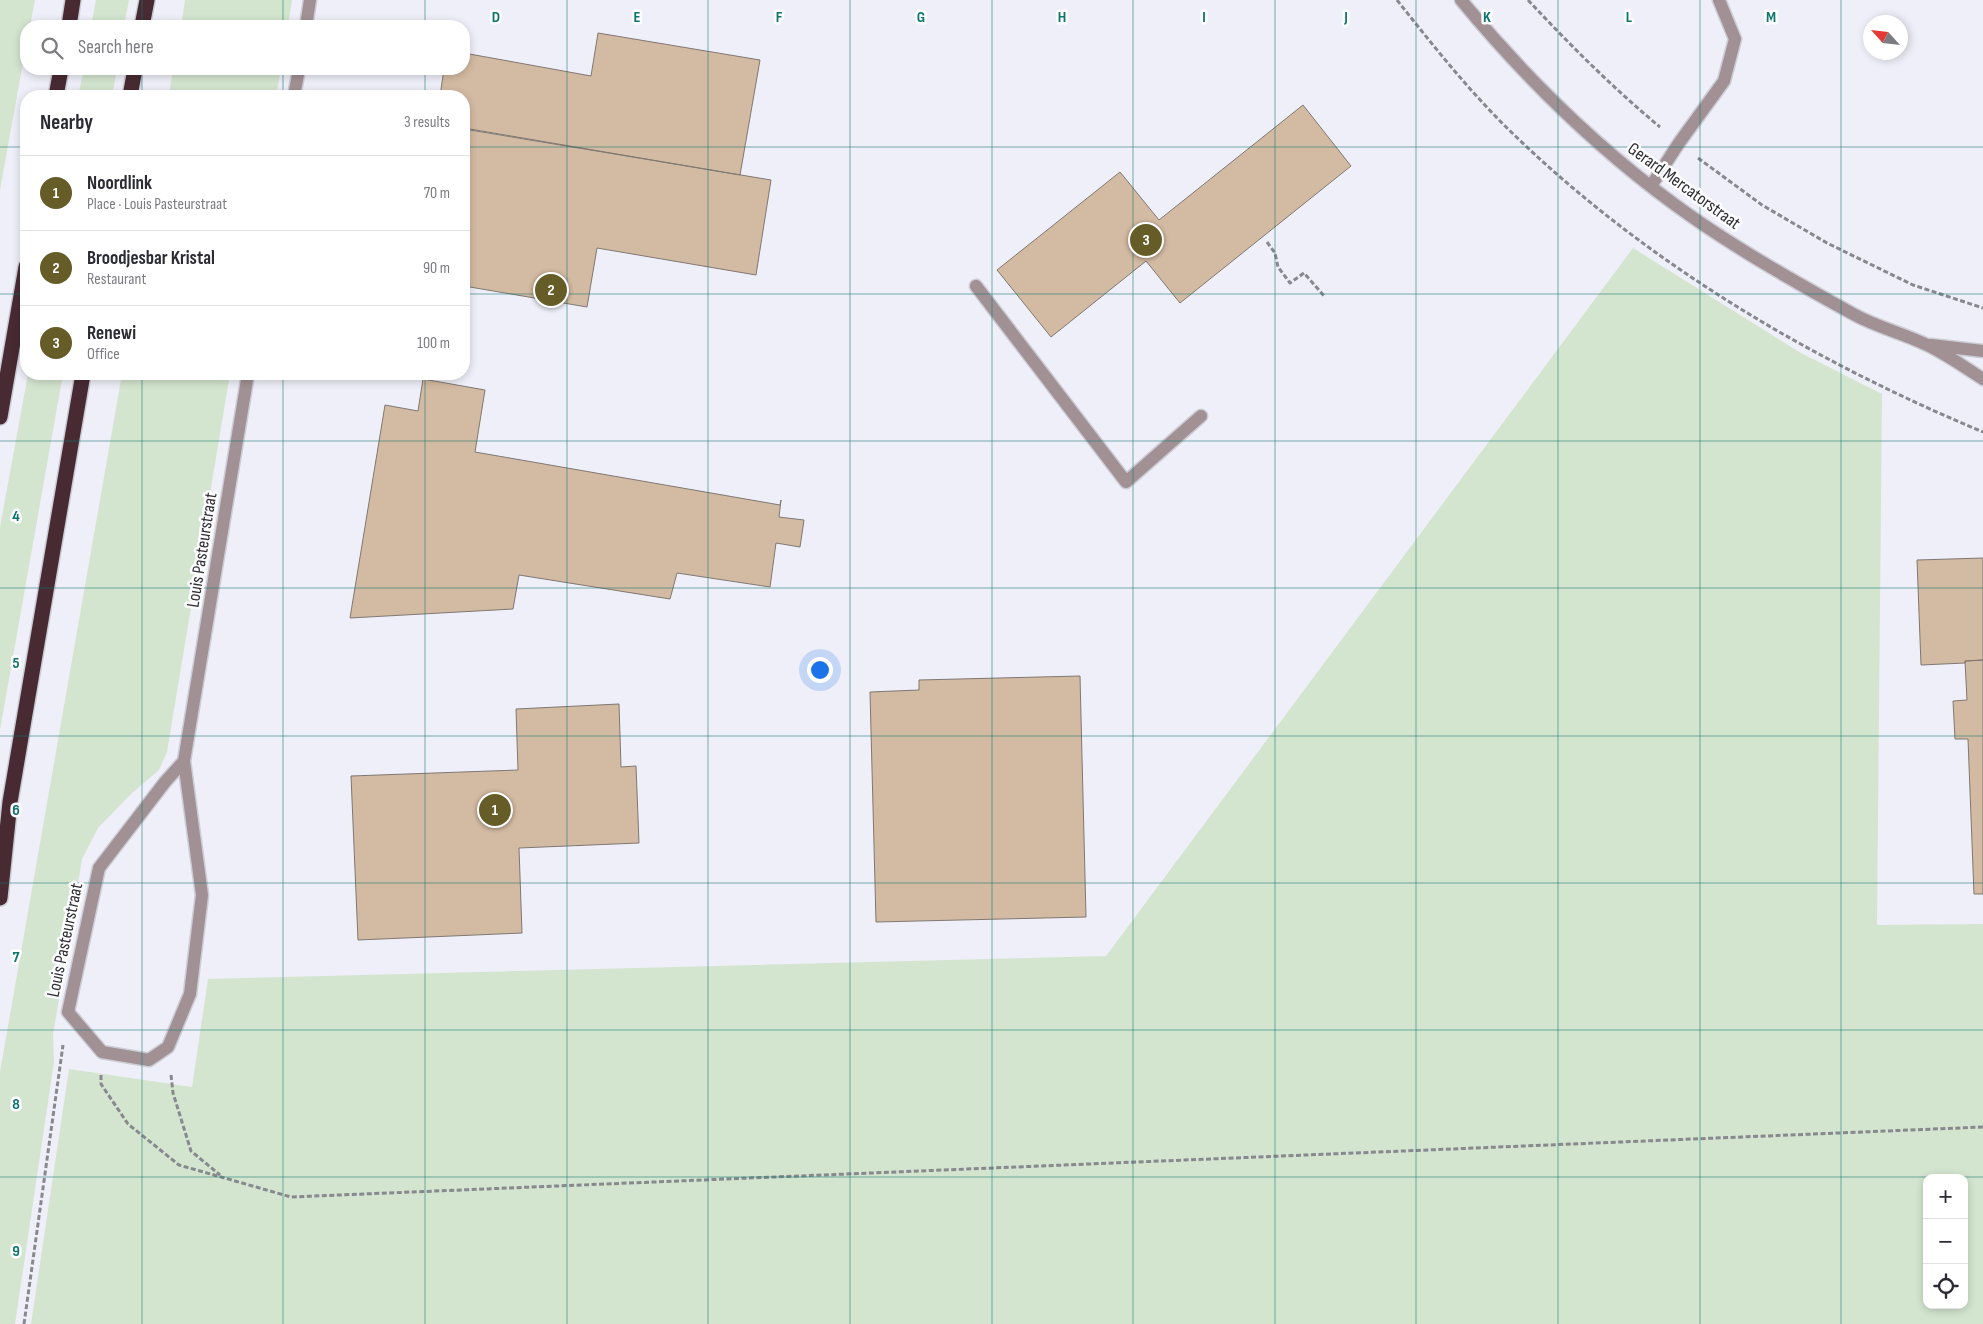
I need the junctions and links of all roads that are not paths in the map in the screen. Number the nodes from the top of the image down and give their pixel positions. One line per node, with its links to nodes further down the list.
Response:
1 (73, 0): 6 (highway)
2 (147, 0): 7 (highway)
3 (310, 0): 8 (street)
4 (1461, 0): 15 (street, Gerard Mercatorstraat)
5 (1719, 0): 15 (street)
6 (70, 20)
7 (143, 20)
8 (307, 20)
9 (60, 75): 12 (highway)
10 (134, 75): 13 (highway)
11 (297, 75): 14 (street)
12 (57, 90)
13 (131, 90)
14 (295, 90)
15 (1651, 186): 18 (street, Gerard Mercatorstraat)
16 (976, 286): 23 (street)
17 (20, 302): 24 (highway)
18 (1926, 344): 19 (street, Gerard Mercatorstraat); 20 (street, Gerard Mercatorstraat)
19 (1983, 351)
20 (1983, 379)
21 (82, 380): 26 (highway)
22 (247, 380): 25 (street, Louis Pasteurstraat)
23 (1201, 416)
24 (0, 417)
25 (184, 761): 25 (street, Louis Pasteurstraat)
26 (0, 898)

